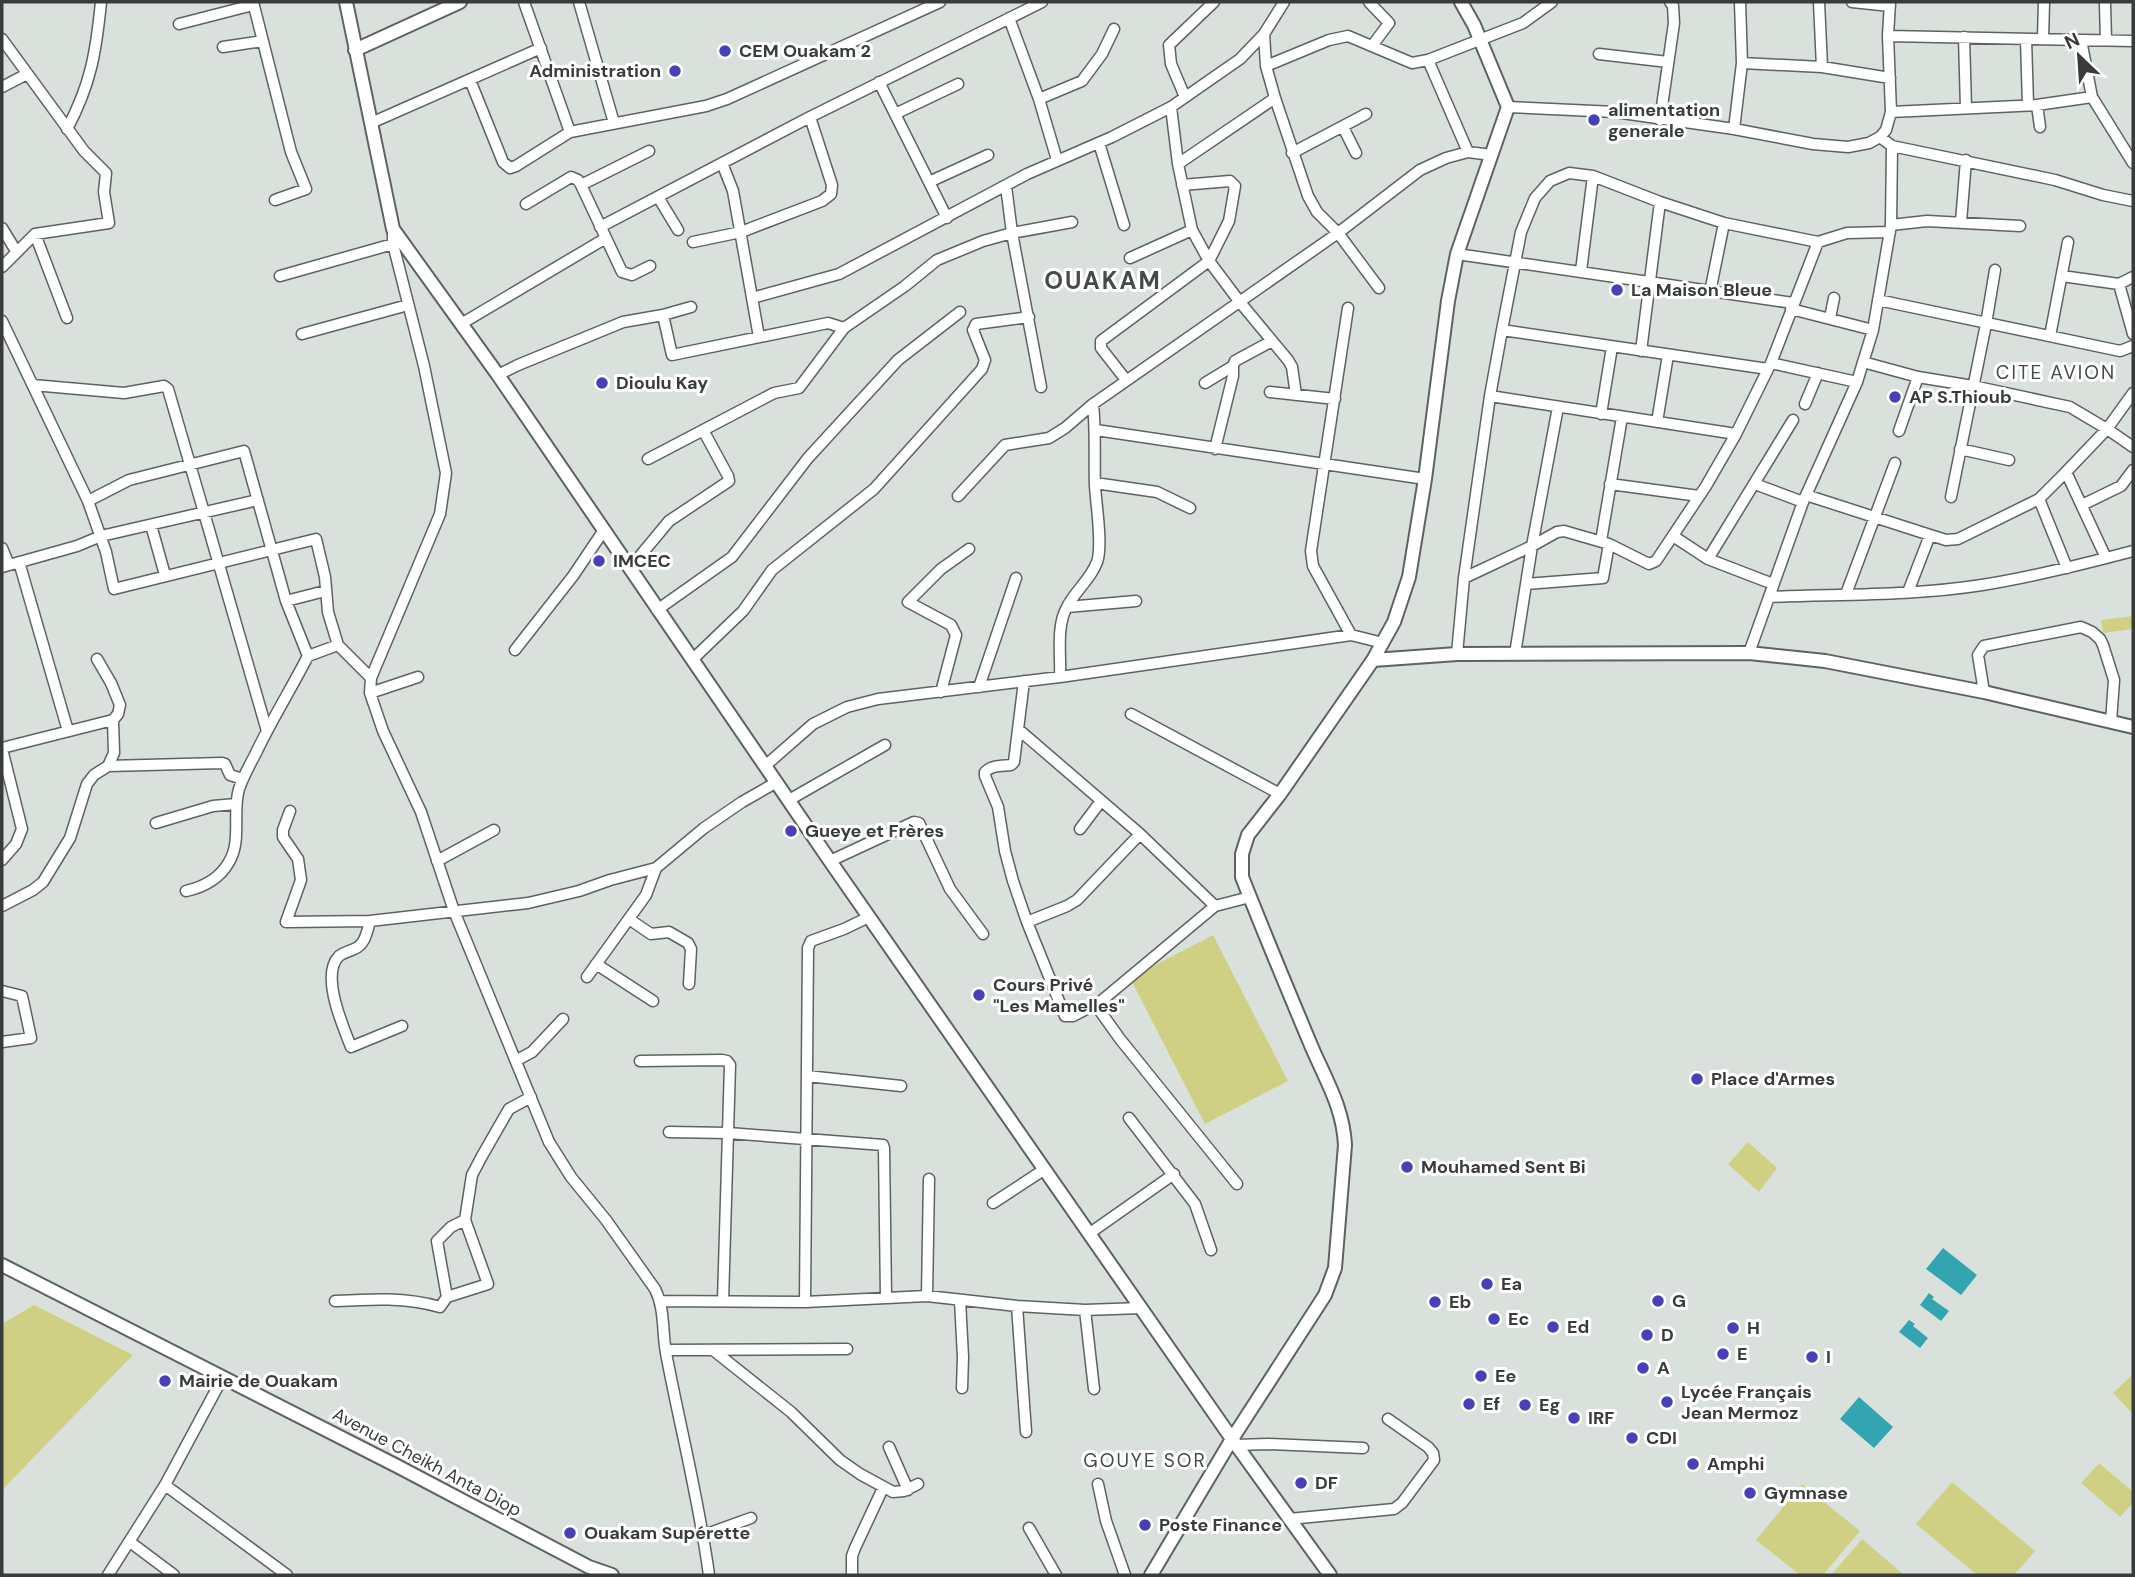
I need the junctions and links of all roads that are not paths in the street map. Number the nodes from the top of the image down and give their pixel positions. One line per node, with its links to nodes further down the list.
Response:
1 (101, 2): 68 (street)
2 (346, 2): 38 (street)
3 (460, 2): 38 (street)
4 (524, 2): 37 (street)
5 (579, 2): 64 (street)
6 (940, 2): 64 (street)
7 (1042, 2): 21 (street)
8 (1214, 2): 51 (street)
9 (1284, 2): 24 (street)
10 (1369, 2): 35 (street)
11 (1461, 2): 33 (street)
12 (1552, 2): 33 (street)
13 (1670, 2): 41 (street)
14 (1740, 2): 42 (street)
15 (1819, 2): 44 (street)
16 (1852, 2): 19 (street)
17 (2044, 2): 29 (street)
18 (253, 3): 22 (street); 32 (street)
19 (1890, 4): 25 (street)
20 (2105, 4): 31 (street)
21 (1009, 18): 48 (street); 54 (street)
22 (179, 24)
23 (1114, 29): 54 (street)
24 (1264, 34): 43 (street); 51 (street)
25 (1888, 36): 26 (street); 46 (street)
26 (1964, 37): 28 (street); 58 (street)
27 (2, 39): 45 (street)
28 (2026, 39): 29 (street); 55 (street)
29 (2043, 39): 30 (street)
30 (2081, 40): 31 (street); 52 (street)
31 (2106, 40): 34 (street)
32 (263, 41): 36 (street); 91 (street)
33 (1480, 41): 40 (street); 57 (street)
34 (2133, 41)
35 (1372, 46): 40 (street); 43 (street)
36 (223, 47)
37 (541, 48): 47 (street); 70 (street)
38 (355, 50): 65 (street)
39 (1599, 54): 41 (street)
40 (1428, 60): 75 (street)
41 (1668, 62): 63 (street)
42 (1741, 63): 44 (street); 69 (street)
43 (1266, 66): 53 (street)
44 (1822, 67): 46 (street)
45 (27, 74): 50 (street); 68 (street)
46 (1889, 78): 59 (street)
47 (470, 80): 65 (street); 70 (street)
48 (879, 82): 60 (street); 62 (street)
49 (958, 83): 60 (street)
50 (2, 87)
51 (1185, 97): 56 (street)
52 (2092, 97): 55 (street); 83 (street)
53 (1275, 98): 76 (street); 84 (street)
54 (1039, 99): 80 (street)
55 (2033, 105): 58 (street); 67 (street)
56 (1171, 107): 72 (street); 84 (street)
57 (1508, 107): 63 (street); 79 (street)
58 (1966, 108): 59 (street)
59 (1891, 112): 71 (street)
60 (895, 114): 86 (street)
61 (1366, 114): 66 (street)
62 (810, 117): 82 (street); 107 (street)
63 (1660, 120): 69 (street)
64 (614, 122): 70 (street)
65 (371, 123): 104 (street)
66 (1343, 127): 76 (street); 77 (street)
67 (2040, 127)
68 (67, 129): 110 (street)
69 (1734, 129): 71 (street)
70 (570, 132)
71 (1880, 137): 73 (street)
72 (1099, 143): 80 (street); 99 (street)
73 (1892, 146): 81 (street); 103 (street)
74 (649, 151): 87 (street)
75 (1468, 152): 79 (street); 109 (street)
76 (1293, 153): 109 (street)
77 (1356, 153)
78 (988, 155): 86 (street)
79 (1492, 155): 117 (street)
80 (1057, 160): 89 (street)
81 (1966, 160): 92 (street); 98 (street)
82 (722, 163): 90 (street); 107 (street)
83 (2133, 163)
84 (1178, 164): 88 (street)
85 (1593, 176): 93 (street); 120 (street); 124 (street)
86 (929, 183): 95 (street)
87 (581, 185): 94 (street); 101 (street)
88 (1182, 185): 106 (street); 119 (street)
89 (1006, 186): 95 (street); 108 (street)
90 (658, 197): 101 (street); 105 (street)
91 (275, 200)
92 (2133, 201)
93 (1660, 202): 97 (street); 128 (street)
94 (526, 204)
95 (947, 218): 132 (street)
96 (1072, 222): 108 (street)
97 (1724, 222): 113 (street); 131 (street)
98 (1961, 222): 100 (street); 103 (street)
99 (1124, 225)
100 (2020, 226)
101 (600, 227): 111 (street)
102 (2, 228): 116 (street)
103 (1890, 228): 113 (street); 134 (street)
104 (393, 229): 115 (street); 147 (street)
105 (678, 230)
106 (1192, 230): 118 (street); 119 (street)
107 (741, 232): 112 (street); 132 (street)
108 (1012, 233): 143 (street); 149 (street)
109 (1338, 233): 130 (street); 135 (street)
110 (35, 234): 116 (street); 142 (street)
111 (606, 238): 121 (street); 147 (street)
112 (693, 242)
113 (1818, 242): 137 (street)
114 (2068, 242): 126 (street)
115 (393, 244): 125 (street); 136 (street)
116 (16, 251): 122 (street)
117 (1457, 254): 120 (street); 201 (street)
118 (1130, 258)
119 (1209, 261): 135 (street); 168 (street)
120 (1516, 263): 124 (street); 150 (street)
121 (650, 266)
122 (2, 267)
123 (1995, 270): 148 (street)
124 (1581, 271): 128 (street)
125 (280, 276)
126 (2062, 276): 129 (street); 154 (street)
127 (2133, 277): 129 (street)
128 (1650, 284): 131 (street); 160 (street)
129 (2119, 284): 144 (street)
130 (1379, 288)
131 (1710, 292): 137 (street)
132 (751, 298): 155 (street)
133 (1834, 298): 145 (street)
134 (1878, 300): 148 (street); 151 (street)
135 (1239, 301): 156 (street); 168 (street)
136 (408, 305): 152 (street); 259 (street)
137 (1792, 306): 145 (street); 164 (street)
138 (691, 307): 141 (street)
139 (1348, 308): 178 (street)
140 (960, 312): 245 (street)
141 (663, 315): 155 (street); 166 (street)
142 (67, 317)
143 (1028, 317): 172 (street); 255 (street)
144 (2131, 317): 153 (street)
145 (1830, 318): 151 (street)
146 (2, 321): 157 (street)
147 (461, 324): 166 (street)
148 (1986, 324): 154 (street); 173 (street)
149 (844, 328): 155 (street); 187 (street)
150 (1502, 330): 158 (street); 177 (street)
151 (1873, 330): 162 (street)
152 (302, 334)
153 (2133, 334)
154 (2050, 336): 159 (street)
155 (759, 337)
156 (1272, 341): 163 (street); 176 (street)
157 (7, 346): 171 (street)
158 (1612, 346): 160 (street); 182 (street)
159 (2133, 346)
160 (1641, 351): 161 (street)
161 (1668, 355): 164 (street); 185 (street)
162 (1863, 362): 167 (street); 169 (street)
163 (1233, 366): 170 (street); 192 (street)
164 (1770, 366): 165 (street); 190 (street)
165 (1818, 373): 169 (street); 180 (street)
166 (498, 375): 217 (street)
167 (1918, 377): 173 (street); 189 (street)
168 (1126, 380): 179 (street)
169 (1857, 382): 208 (street)
170 (1205, 383)
171 (33, 386): 197 (street); 211 (street)
172 (1041, 387)
173 (1973, 387): 186 (street); 193 (street)
174 (1270, 392): 176 (street)
175 (2133, 393): 186 (street)
176 (1296, 395): 178 (street)
177 (1489, 396): 181 (street); 235 (street)
178 (1335, 399): 198 (street)
179 (1093, 404): 188 (street); 205 (street)
180 (1805, 404)
181 (1558, 407): 182 (street); 222 (street)
182 (1601, 414): 183 (street)
183 (1622, 417): 185 (street); 203 (street)
184 (1793, 419): 204 (street)
185 (1657, 422): 190 (street)
186 (2107, 429): 191 (street); 200 (street)
187 (703, 430): 194 (street); 231 (street)
188 (1096, 430): 192 (street); 202 (street)
189 (1899, 430)
190 (1736, 434): 206 (street)
191 (2133, 447)
192 (1215, 449): 198 (street)
193 (1960, 449): 195 (street); 207 (street)
194 (648, 459)
195 (2009, 460)
196 (1895, 463): 215 (street)
197 (190, 464): 210 (street); 211 (street); 214 (street)
198 (1323, 465): 201 (street); 246 (street)
199 (2133, 470): 212 (street)
200 (2066, 472): 209 (street); 212 (street)
201 (1425, 479): 247 (street)
202 (1095, 483): 213 (street); 244 (street)
203 (1610, 484): 206 (street); 221 (street)
204 (1755, 484): 208 (street); 228 (street)
205 (958, 496)
206 (1699, 496): 219 (street)
207 (1951, 497)
208 (1805, 499): 215 (street); 237 (street)
209 (2039, 499): 220 (street); 232 (street)
210 (258, 500): 214 (street); 224 (street)
211 (88, 501): 218 (street)
212 (2082, 505): 227 (street)
213 (1190, 508)
214 (204, 513): 216 (street); 229 (street)
215 (1875, 517): 220 (street); 240 (street)
216 (151, 525): 218 (street); 233 (street)
217 (604, 530): 231 (street); 249 (street)
218 (101, 536): 230 (street); 233 (street)
219 (1673, 536): 221 (street); 228 (street)
220 (1930, 536): 239 (street)
221 (1605, 543): 222 (street); 236 (street)
222 (1532, 546): 235 (street); 236 (street)
223 (2, 548): 230 (street)
224 (271, 549): 229 (street); 238 (street); 242 (street)
225 (969, 549): 262 (street)
226 (2133, 551): 227 (street)
227 (2106, 558): 232 (street)
228 (1708, 559): 237 (street)
229 (219, 562): 233 (street); 271 (street)
230 (10, 565): 270 (street)
231 (630, 568): 245 (street)
232 (2067, 568): 239 (street)
233 (165, 575)
234 (1016, 578): 261 (street)
235 (1464, 578): 251 (street)
236 (1526, 584): 252 (street)
237 (1773, 584): 241 (street)
238 (325, 592): 242 (street); 248 (street)
239 (1908, 592): 240 (street)
240 (1846, 594): 241 (street)
241 (1769, 597): 250 (street)
242 (286, 601): 253 (street)
243 (1136, 601): 244 (street)
244 (1067, 607): 258 (street)
245 (657, 610): 255 (street)
246 (1350, 635): 247 (street); 258 (street)
247 (1382, 643): 256 (street)
248 (338, 646): 253 (street); 259 (street)
249 (514, 650)
250 (1749, 653): 252 (street); 263 (street)
251 (1457, 654): 252 (street); 256 (street)
252 (1515, 654)
253 (308, 656): 271 (street)
254 (97, 659): 266 (street)
255 (693, 659): 275 (street)
256 (1373, 660): 278 (street)
257 (418, 677): 264 (street)
258 (1060, 677): 260 (street)
259 (370, 678): 264 (street)
260 (1024, 681): 261 (street); 269 (street)
261 (979, 687): 262 (street)
262 (941, 692): 275 (street)
263 (1984, 692): 267 (street); 267 (street)
264 (370, 693): 289 (street)
265 (1131, 715): 278 (street)
266 (113, 720): 270 (street); 274 (street)
267 (2111, 722): 268 (street)
268 (2133, 727)
269 (1018, 729): 280 (street); 299 (street)
270 (68, 731): 273 (street)
271 (267, 731): 276 (street)
272 (884, 746): 279 (street)
273 (2, 748): 287 (street)
274 (108, 766): 276 (street); 293 (street)
275 (765, 766): 277 (street)
276 (243, 779): 281 (street)
277 (777, 782): 279 (street); 290 (street)
278 (1280, 794): 292 (street)
279 (789, 800): 288 (street)
280 (1101, 801): 284 (street); 286 (street)
281 (236, 804): 283 (street); 291 (street)
282 (290, 811): 298 (street)
283 (156, 823)
284 (1080, 829)
285 (494, 830): 289 (street)
286 (1140, 834): 294 (street); 299 (street)
287 (2, 860)
288 (830, 861): 296 (street); 300 (street)
289 (437, 862): 295 (street)
290 (656, 868): 295 (street); 297 (street)
291 (186, 891)
292 (1250, 897): 294 (street); 347 (street)
293 (2, 906)
294 (1215, 906): 306 (street)
295 (454, 911): 298 (street); 310 (street)
296 (869, 917): 312 (street); 319 (street)
297 (629, 919): 301 (street); 303 (street)
298 (370, 921): 308 (street)
299 (1027, 922): 306 (street)
300 (984, 934)
301 (597, 964): 302 (street); 305 (street)
302 (587, 977)
303 (689, 984)
304 (2, 990): 309 (street)
305 (653, 1001)
306 (1095, 1004): 322 (street)
307 (562, 1019): 310 (street)
308 (402, 1026)
309 (2, 1042)
310 (517, 1060): 314 (street)
311 (640, 1060): 317 (street)
312 (807, 1076): 313 (street); 318 (street)
313 (901, 1086)
314 (531, 1097): 324 (street); 333 (street)
315 (1129, 1118): 320 (street)
316 (669, 1132): 317 (street)
317 (728, 1133): 318 (street); 334 (street)
318 (805, 1138): 330 (street); 335 (street)
319 (1045, 1169): 323 (street); 325 (street)
320 (1174, 1174): 325 (street); 326 (street)
321 (929, 1179): 328 (street)
322 (1237, 1184)
323 (993, 1203)
324 (465, 1220): 329 (street); 329 (street)
325 (1090, 1233): 337 (street)
326 (1211, 1250)
327 (2, 1265): 342 (street, Avenue Cheikh Anta Diop)
328 (927, 1296): 330 (street); 331 (street)
329 (447, 1297): 332 (street)
330 (886, 1298): 335 (street)
331 (960, 1300): 336 (street); 343 (street)
332 (335, 1301)
333 (661, 1301): 334 (street); 340 (street)
334 (723, 1301): 335 (street)
335 (805, 1302)
336 (1017, 1306): 338 (street); 346 (street)
337 (1141, 1308): 338 (street); 347 (street)
338 (1084, 1310): 344 (street)
339 (846, 1349): 341 (street)
340 (666, 1350): 341 (street); 358 (street)
341 (713, 1350): 353 (street)
342 (223, 1377): 352 (street); 360 (street, Avenue Cheikh Anta Diop)
343 (962, 1388)
344 (1094, 1389)
345 (1388, 1419): 356 (street)
346 (1026, 1433)
347 (1234, 1442): 349 (street); 356 (street); 369 (street)
348 (889, 1447): 354 (street)
349 (1363, 1448)
350 (918, 1484): 354 (street)
351 (1098, 1484): 368 (street)
352 (165, 1485): 359 (street); 363 (street)
353 (883, 1488): 354 (street); 366 (street)
354 (908, 1490)
355 (751, 1518): 358 (street)
356 (1289, 1518): 370 (street)
357 (1029, 1528): 367 (street)
358 (704, 1535): 365 (street)
359 (130, 1542): 361 (street); 362 (street)
360 (584, 1571): 364 (street, Avenue Cheikh Anta Diop)
361 (108, 1575)
362 (174, 1575)
363 (287, 1575)
364 (612, 1575)
365 (709, 1575)
366 (852, 1575)
367 (1056, 1575)
368 (1125, 1575)
369 (1151, 1575)
370 (1330, 1575)

